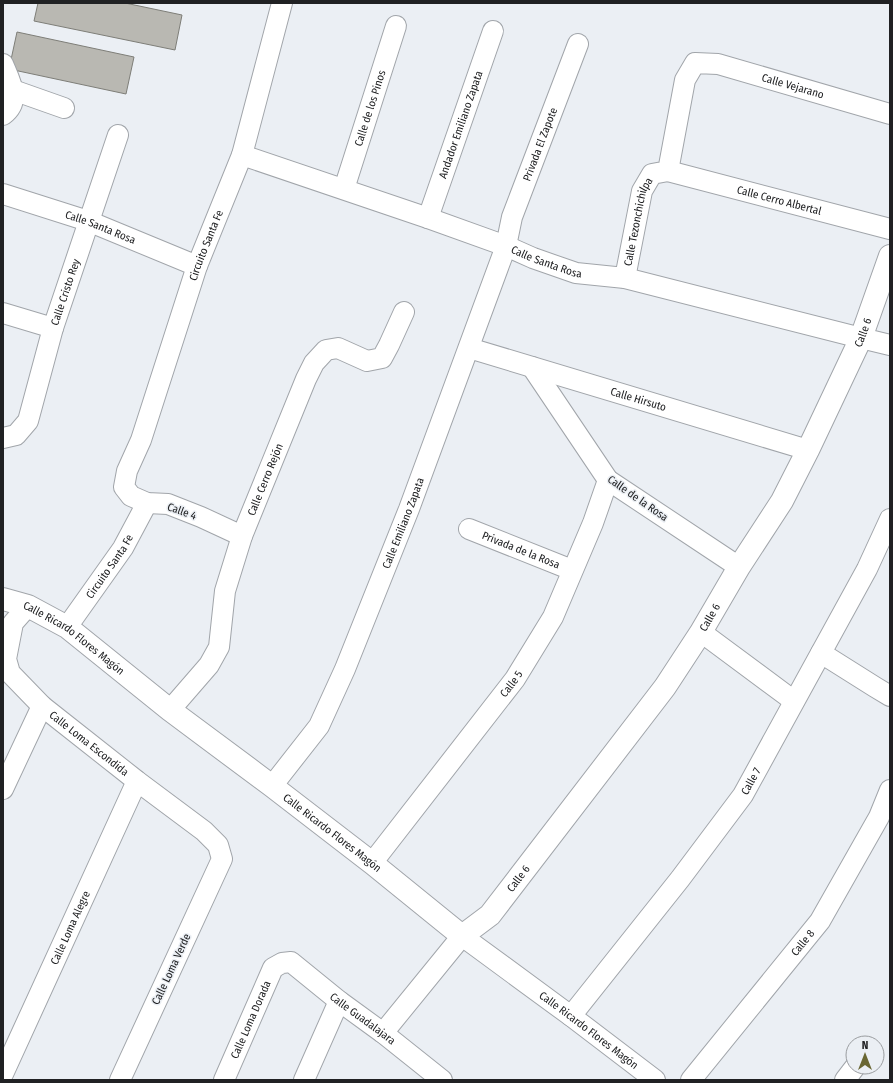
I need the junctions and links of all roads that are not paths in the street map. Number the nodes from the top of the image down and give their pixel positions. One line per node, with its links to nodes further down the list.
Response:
1 (282, 3): 12 (street, Circuito Santa Fe)
2 (396, 26): 14 (street, Calle de los Pinos)
3 (493, 31): 16 (street, Andador Emiliano Zapata)
4 (578, 44): 19 (street, Privada El Zapote)
5 (695, 63): 9 (street, Calle Vejarano); 13 (street, Calle Tezonchichilpa)
6 (3, 64): 7 (street)
7 (13, 90): 8 (street); 10 (street)
8 (64, 108)
9 (890, 114)
10 (3, 115)
11 (118, 135): 17 (street, Calle Cristo Rey)
12 (242, 155): 14 (street, Calle Santa Rosa); 21 (street, Circuito Santa Fe)
13 (668, 171): 18 (street, Calle Cerro Albertal); 22 (street, Calle Tezonchichilpa)
14 (344, 189): 16 (street, Calle Santa Rosa)
15 (3, 194): 17 (street, Calle Santa Rosa)
16 (428, 218): 19 (street, Calle Santa Rosa)
17 (88, 221): 21 (street, Calle Santa Rosa); 25 (street, Calle Cristo Rey)
18 (890, 229)
19 (506, 246): 22 (street, Calle Santa Rosa); 28 (street, Calle Emiliano Zapata)
20 (890, 256): 26 (street, Calle 6)
21 (197, 266): 33 (street, Circuito Santa Fe)
22 (625, 278): 26 (street, Calle Santa Rosa)
23 (404, 312): 37 (street, Calle Cerro Rejón)
24 (3, 313): 25 (street)
25 (53, 328): 30 (street, Calle Cristo Rey)
26 (861, 338): 27 (street, Calle Santa Rosa); 31 (street, Calle 6)
27 (890, 344)
28 (469, 348): 29 (street, Calle Hirsuto); 50 (street, Calle Emiliano Zapata)
29 (532, 367): 31 (street, Calle Hirsuto); 32 (street, Calle de la Rosa)
30 (3, 438)
31 (808, 450): 38 (street, Calle 6)
32 (608, 480): 38 (street, Calle de la Rosa); 39 (street, Calle 5)
33 (124, 487): 34 (street, Calle 4)
34 (146, 503): 37 (street, Calle 4); 42 (street, Circuito Santa Fe)
35 (890, 519): 44 (street, Calle 7)
36 (470, 530): 39 (street, Privada de la Rosa)
37 (242, 536): 48 (street, Calle Cerro Rejón)
38 (739, 567): 43 (street, Calle 6)
39 (572, 570): 54 (street, Calle 5)
40 (3, 599): 41 (street, Calle Ricardo Flores Magón)
41 (28, 606): 42 (street, Calle Ricardo Flores Magón); 47 (street, Calle Loma Escondida)
42 (67, 626): 48 (street, Calle Ricardo Flores Magón)
43 (701, 632): 46 (street); 55 (street, Calle 6)
44 (821, 653): 45 (street); 46 (street, Calle 7)
45 (883, 692)
46 (794, 701): 58 (street, Calle 7)
47 (42, 706): 49 (street, Calle Loma Escondida); 51 (street)
48 (170, 710): 50 (street, Calle Ricardo Flores Magón)
49 (137, 781): 53 (street, Calle Loma Escondida); 60 (street, Calle Loma Alegre)
50 (272, 786): 54 (street, Calle Ricardo Flores Magón)
51 (3, 789)
52 (890, 790): 66 (street, Calle 8)
53 (222, 859): 61 (street, Calle Loma Verde)
54 (372, 863): 55 (street, Calle Ricardo Flores Magón)
55 (462, 936): 58 (street, Calle Ricardo Flores Magón); 59 (street)
56 (282, 963): 57 (street, Calle Guadalajara); 62 (street, Calle Loma Dorada)
57 (339, 1001): 59 (street, Calle Guadalajara); 63 (street)
58 (571, 1016): 65 (street, Calle Ricardo Flores Magón)
59 (382, 1033): 64 (street, Calle Guadalajara)
60 (3, 1074)
61 (120, 1080)
62 (224, 1080)
63 (304, 1080)
64 (441, 1080)
65 (655, 1080)
66 (691, 1080)

